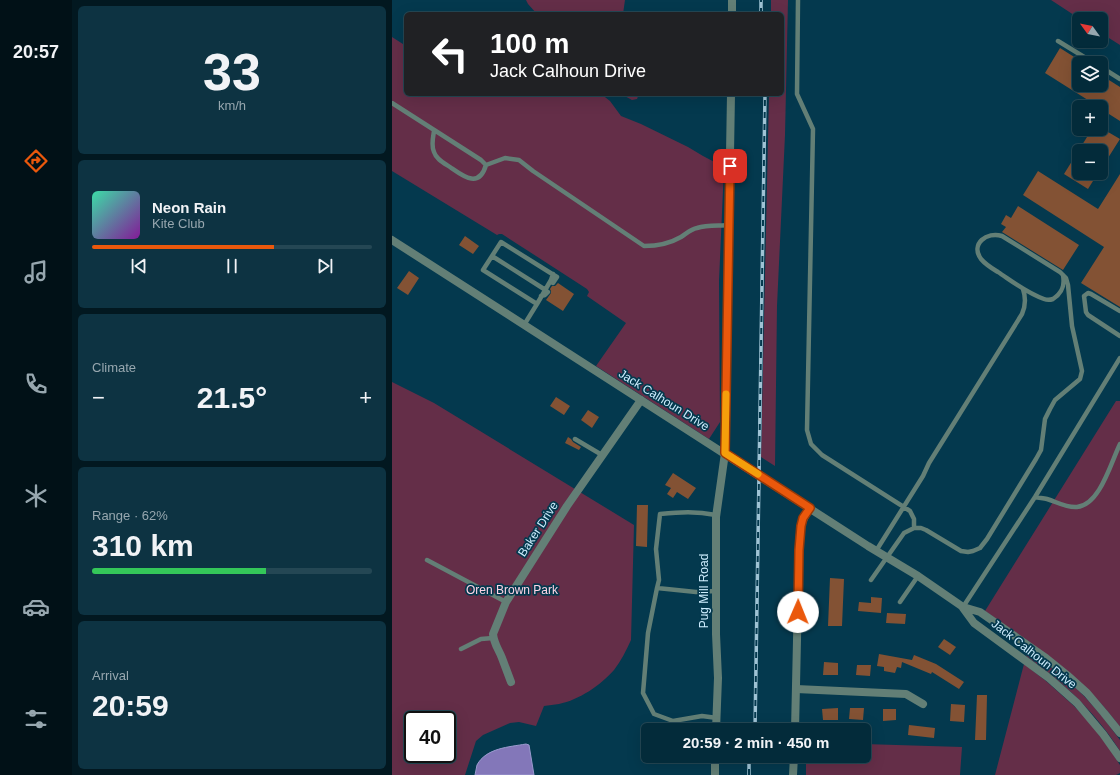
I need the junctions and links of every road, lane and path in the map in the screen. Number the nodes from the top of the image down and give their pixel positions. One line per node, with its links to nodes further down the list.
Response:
1 (732, 0): 3 (street)
2 (798, 0): 32 (lane)
3 (732, 12)
4 (1058, 41): 5 (lane)
5 (1083, 56)
6 (1108, 71): 7 (lane)
7 (1120, 79)
8 (731, 96): 12 (street, Pug Mill Road)
9 (392, 103): 10 (lane)
10 (434, 131): 11 (lane); 11 (lane)
11 (486, 165): 12 (lane)
12 (729, 225): 28 (street, Pug Mill Road)
13 (392, 240): 22 (street, Jack Calhoun Drive)
14 (492, 256): 15 (lane); 19 (lane); 20 (lane)
15 (553, 274): 17 (lane); 19 (lane)
16 (1063, 275): 18 (lane); 18 (lane); 34 (lane)
17 (553, 283)
18 (1023, 289): 32 (lane)
19 (546, 290): 20 (lane)
20 (537, 304): 22 (lane)
21 (1120, 312): 23 (lane)
22 (524, 325): 25 (street, Jack Calhoun Drive)
23 (1120, 336)
24 (1120, 358): 30 (lane)
25 (641, 400): 28 (street, Jack Calhoun Drive); 29 (street, Baker Drive)
26 (575, 439): 29 (lane)
27 (1120, 444): 30 (lane)
28 (725, 453): 31 (street, Jack Calhoun Drive); 33 (street, Pug Mill Road)
29 (602, 455): 42 (street, Baker Drive)
30 (1035, 497): 44 (lane)
31 (810, 508): 35 (street, Jack Calhoun Drive); 48 (street)
32 (904, 508): 34 (lane); 35 (lane)
33 (716, 514): 40 (lane); 41 (street, Pug Mill Road)
34 (914, 528): 36 (lane)
35 (876, 551): 36 (street, Jack Calhoun Drive)
36 (887, 557): 38 (street, Jack Calhoun Drive); 39 (lane)
37 (427, 560): 42 (lane)
38 (918, 576): 43 (lane); 44 (street, Jack Calhoun Drive)
39 (870, 580)
40 (657, 588): 41 (lane); 50 (lane)
41 (716, 591): 50 (street, Pug Mill Road)
42 (506, 602): 45 (street, Baker Drive)
43 (900, 602)
44 (963, 607): 53 (street, Jack Calhoun Drive); 54 (street, Jack Calhoun Drive)
45 (494, 638): 46 (lane); 47 (street)
46 (461, 649)
47 (510, 682)
48 (796, 689): 49 (street); 52 (street)
49 (923, 704)
50 (717, 718): 51 (street, Pug Mill Road)
51 (717, 723)
52 (795, 723)
53 (1120, 733)
54 (1120, 758)
55 (715, 763): 57 (street)
56 (794, 763): 58 (street)
57 (715, 775)
58 (793, 775)

